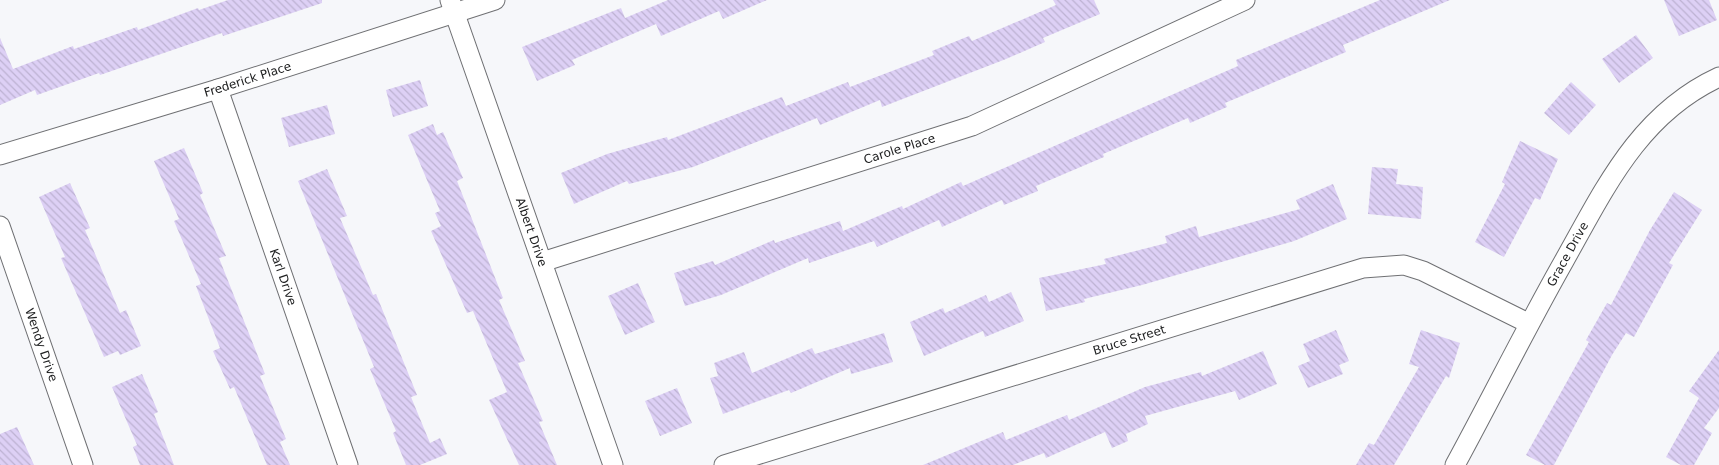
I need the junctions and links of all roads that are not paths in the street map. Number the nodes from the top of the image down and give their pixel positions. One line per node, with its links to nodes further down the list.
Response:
1 (495, 0): 3 (street, Frederick Place)
2 (1245, 0): 8 (street, Carole Place)
3 (453, 6): 5 (street, Frederick Place); 8 (street, Albert Drive)
4 (1719, 77): 9 (street, Grace Drive)
5 (218, 89): 6 (street, Frederick Place); 11 (street, Karl Drive)
6 (0, 154)
7 (0, 226): 10 (street, Wendy Drive)
8 (542, 262): 12 (street, Albert Drive)
9 (1528, 323): 13 (street, Bruce Street); 14 (street, Grace Drive)
10 (83, 465)
11 (348, 465)
12 (612, 465)
13 (724, 465)
14 (1456, 465)

